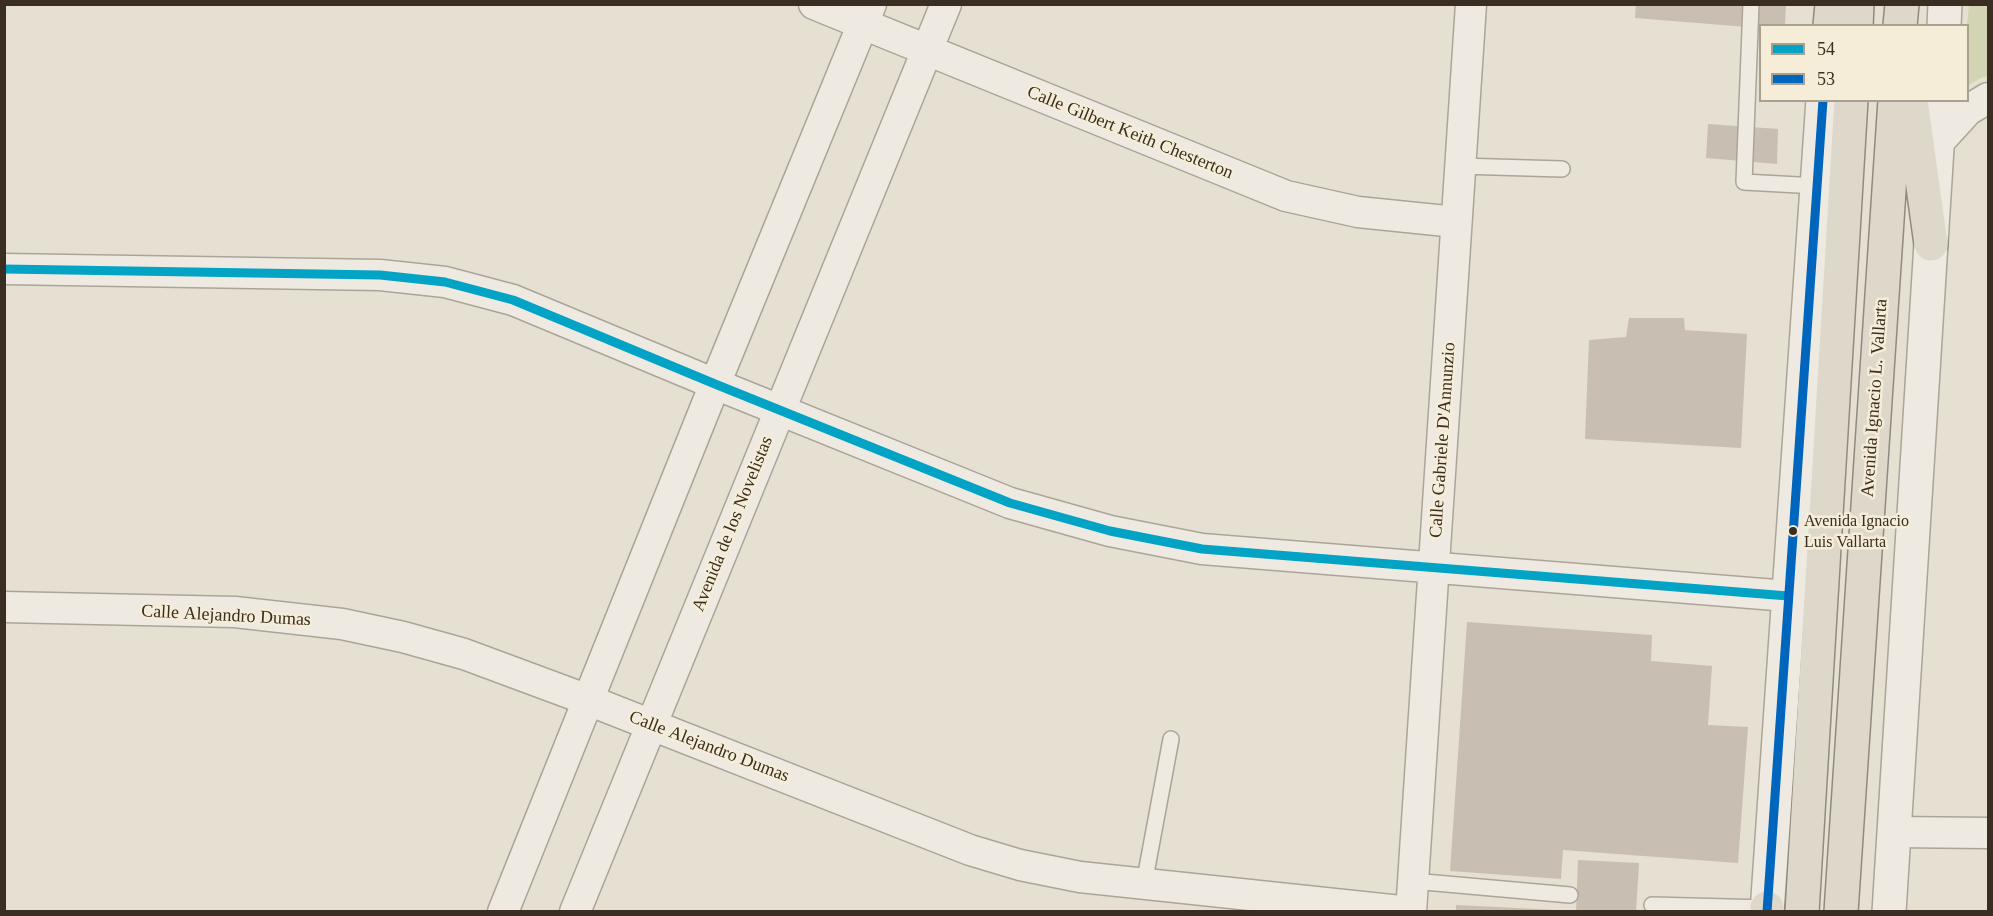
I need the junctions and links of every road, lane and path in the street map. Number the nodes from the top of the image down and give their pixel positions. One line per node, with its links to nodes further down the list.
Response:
1 (814, 4): 8 (street, Calle Gilbert Keith Chesterton)
2 (946, 4): 12 (street, Avenida de los Novelistas)
3 (1471, 4): 21 (street, Calle Gabriele D'Annunzio)
4 (1751, 4): 13 (lane)
5 (1831, 4): 9 (highway)
6 (1857, 4): 10 (highway)
7 (1946, 4): 11 (street)
8 (867, 15): 12 (street, Calle Gilbert Keith Chesterton); 27 (street)
9 (1829, 24)
10 (1856, 24)
11 (1944, 24)
12 (927, 51): 24 (street, Calle Gilbert Keith Chesterton); 28 (street, Avenida de los Novelistas)
13 (1754, 83): 23 (lane)
14 (1989, 98): 20 (street)
15 (1823, 102): 23 (street)
16 (1851, 102): 45 (highway)
17 (1895, 102): 46 (highway, Avenida Ignacio L. Vallarta)
18 (1911, 102): 25 (highway)
19 (1940, 102): 20 (street)
20 (1937, 144): 25 (street)
21 (1460, 166): 22 (lane); 24 (street, Calle Gabriele D'Annunzio)
22 (1562, 169)
23 (1817, 186): 30 (street)
24 (1456, 222): 29 (street, Calle Gabriele D'Annunzio)
25 (1931, 244): 35 (street)
26 (4, 269): 27 (street)
27 (715, 384): 28 (street); 32 (street)
28 (779, 410): 29 (street); 33 (street, Avenida de los Novelistas)
29 (1434, 568): 30 (street); 37 (street, Calle Gabriele D'Annunzio)
30 (1788, 596): 41 (street)
31 (4, 607): 32 (street, Calle Alejandro Dumas)
32 (588, 700): 33 (street, Calle Alejandro Dumas); 42 (street)
33 (651, 724): 38 (street, Calle Alejandro Dumas); 43 (street, Avenida de los Novelistas)
34 (1171, 739): 38 (lane)
35 (1894, 832): 36 (street); 47 (street)
36 (1989, 833)
37 (1413, 881): 39 (lane); 44 (street, Calle Gabriele D'Annunzio)
38 (1144, 884): 44 (street, Calle Alejandro Dumas)
39 (1569, 895)
40 (1652, 905): 41 (lane)
41 (1767, 910)
42 (502, 912)
43 (575, 912)
44 (1410, 912)
45 (1802, 912)
46 (1841, 912)
47 (1889, 912)

